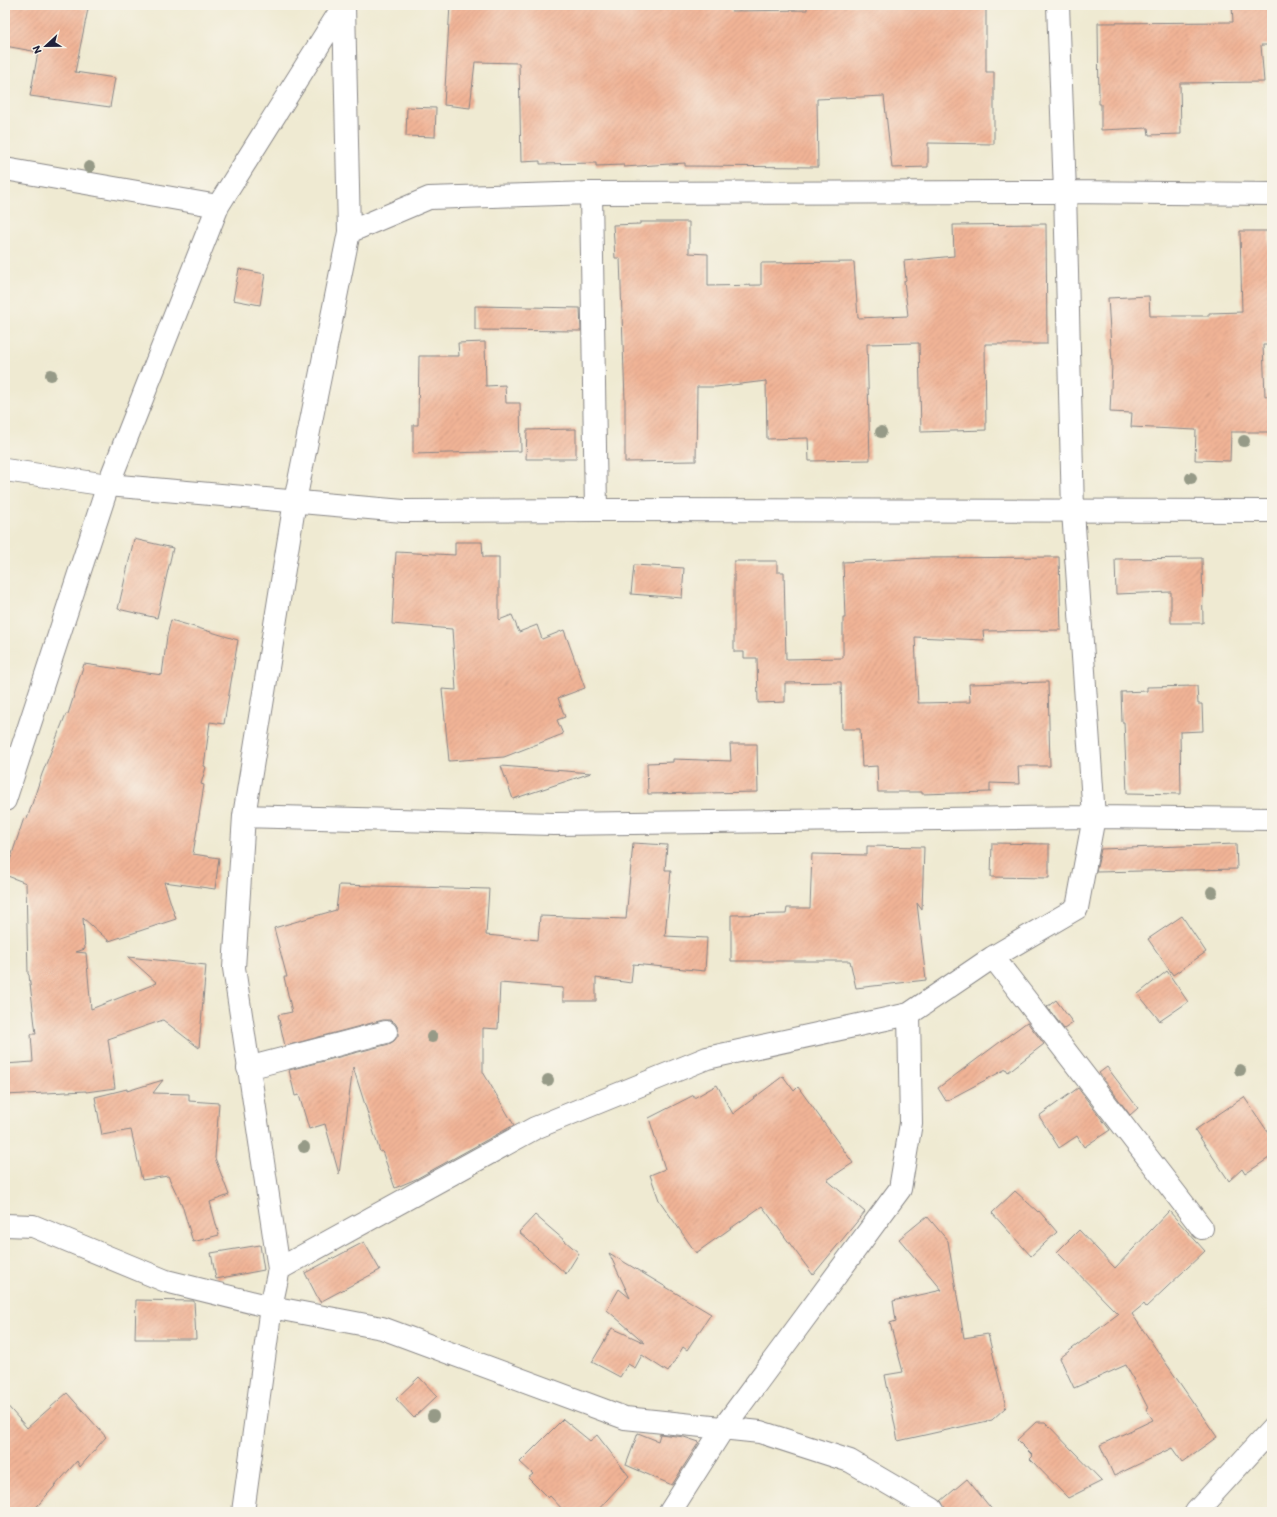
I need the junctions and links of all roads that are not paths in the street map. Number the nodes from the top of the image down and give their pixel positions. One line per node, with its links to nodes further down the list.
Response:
1 (344, 5): 7 (street); 8 (street)
2 (1058, 5): 4 (street)
3 (5, 170): 7 (street)
4 (1065, 192): 5 (street); 6 (street); 13 (street)
5 (591, 193): 8 (street); 12 (street)
6 (1272, 194)
7 (218, 206): 10 (street)
8 (349, 232): 11 (street)
9 (5, 470): 10 (street)
10 (108, 485): 11 (street); 15 (street)
11 (295, 502): 12 (street); 16 (street)
12 (596, 510): 13 (street)
13 (1073, 511): 14 (street); 17 (street)
14 (1272, 511)
15 (5, 800)
16 (244, 816): 17 (street); 22 (street)
17 (1094, 817): 18 (street); 19 (street)
18 (1272, 819)
19 (993, 956): 20 (street); 24 (street)
20 (909, 1014): 25 (street); 27 (street)
21 (386, 1032): 22 (street)
22 (248, 1068): 25 (street)
23 (5, 1225): 26 (street)
24 (1202, 1228)
25 (279, 1269): 26 (street)
26 (271, 1307): 27 (street); 29 (street)
27 (724, 1427): 30 (street); 31 (street)
28 (1272, 1429): 32 (street)
29 (243, 1512)
30 (670, 1512)
31 (934, 1512)
32 (1196, 1512)

